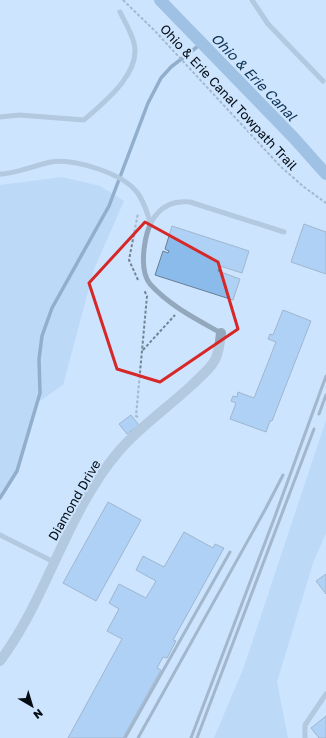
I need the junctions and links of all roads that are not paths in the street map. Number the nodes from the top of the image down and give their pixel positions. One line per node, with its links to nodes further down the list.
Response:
1 (252, 0): 3 (lane)
2 (120, 12): 4 (lane)
3 (323, 81)
4 (0, 117)
5 (0, 174): 6 (lane)
6 (151, 224): 7 (lane); 8 (lane)
7 (284, 232)
8 (221, 333): 10 (street, Diamond Drive)
9 (0, 535): 10 (lane)
10 (54, 562): 11 (street, Diamond Drive)
11 (0, 661)
12 (326, 694): 13 (lane)
13 (305, 738)

